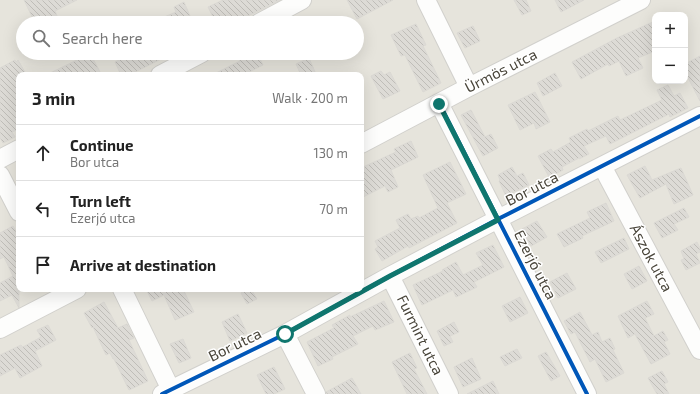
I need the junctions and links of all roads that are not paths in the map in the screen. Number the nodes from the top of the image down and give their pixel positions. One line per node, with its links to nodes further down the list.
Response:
1 (302, 0): 4 (street)
2 (426, 0): 7 (street)
3 (641, 0): 7 (street, Ürmös utca)
4 (272, 16)
5 (189, 60): 6 (street)
6 (166, 72)
7 (469, 87): 8 (street, Ürmös utca)
8 (439, 104): 10 (street, Ürmös utca); 16 (street, Ezerjó utca)
9 (700, 116): 13 (street, Bor utca)
10 (364, 142)
11 (16, 151): 12 (street)
12 (0, 159)
13 (602, 166): 16 (street, Bor utca); 24 (street, Ászok utca)
14 (0, 175): 15 (street)
15 (16, 206)
16 (498, 220): 17 (street, Bor utca); 28 (street, Ezerjó utca)
17 (390, 276): 18 (street, Bor utca); 27 (street, Furmint utca)
18 (364, 290)
19 (66, 292): 22 (street)
20 (123, 292): 25 (street)
21 (361, 292): 23 (street, Bor utca)
22 (0, 329)
23 (285, 334): 25 (street, Bor utca); 26 (street)
24 (700, 350)
25 (169, 392)
26 (316, 394)
27 (449, 394)
28 (587, 394)

